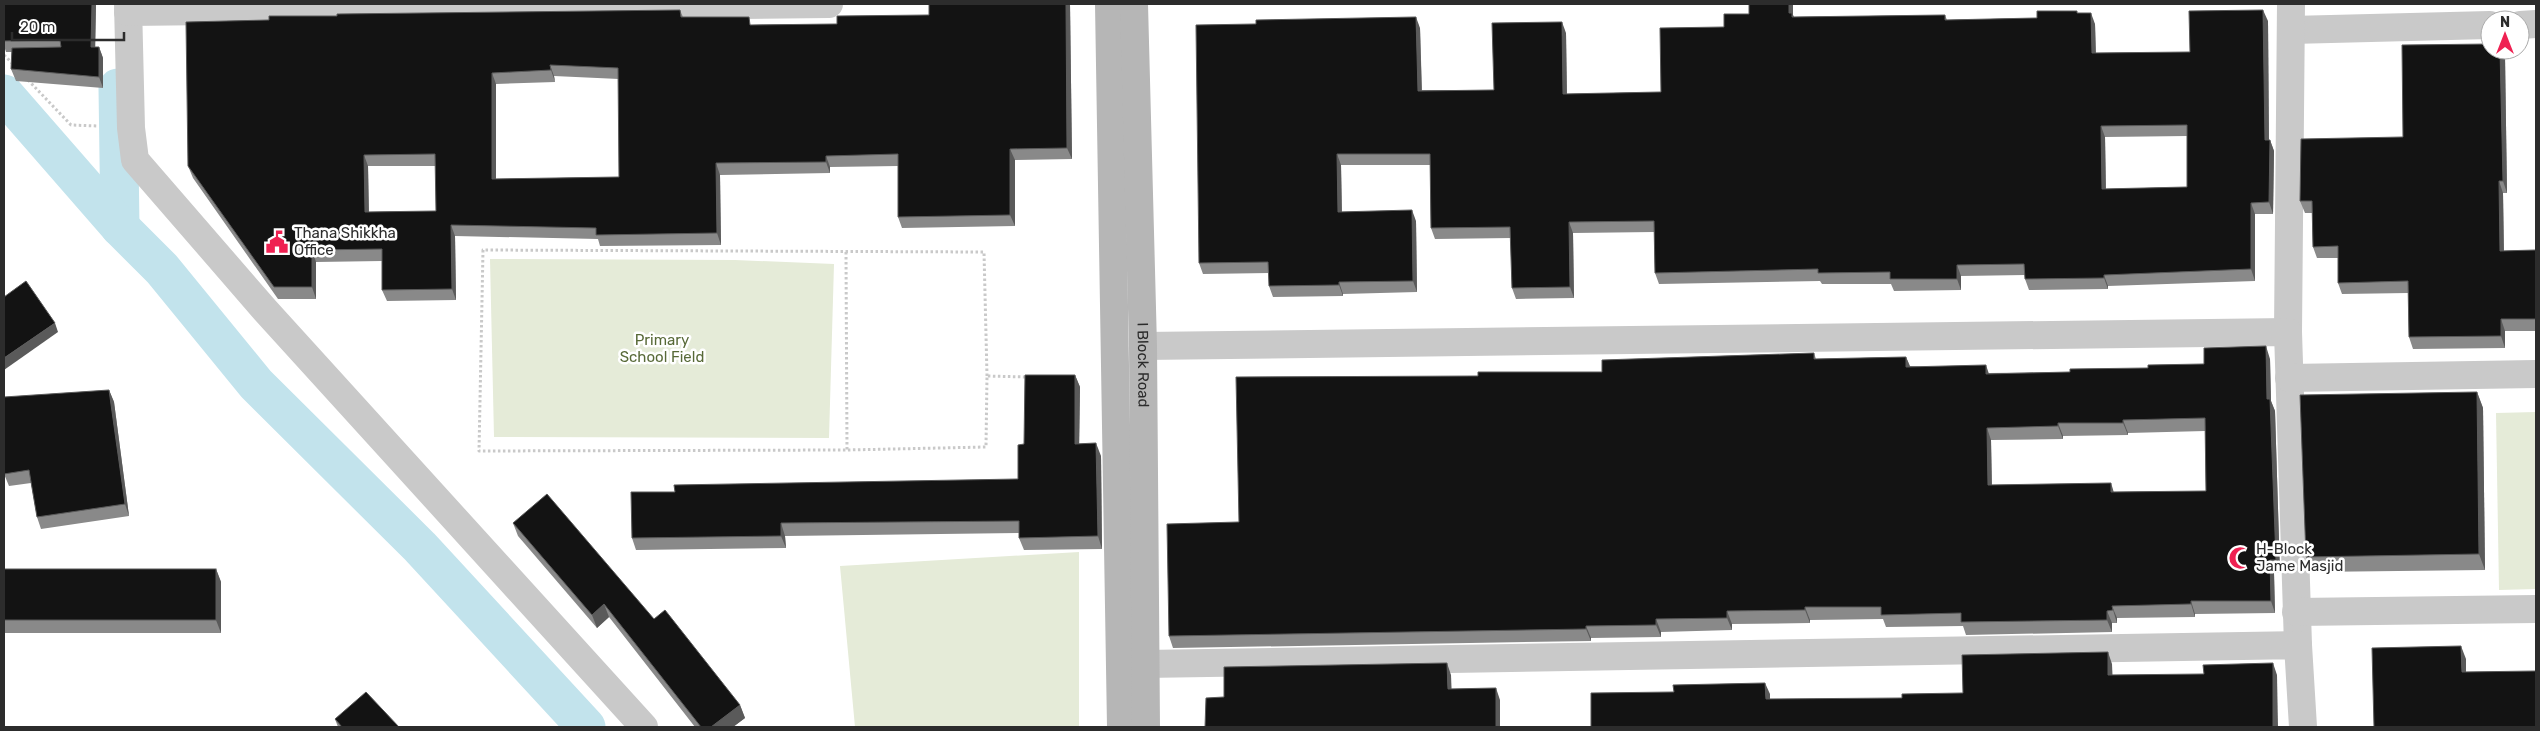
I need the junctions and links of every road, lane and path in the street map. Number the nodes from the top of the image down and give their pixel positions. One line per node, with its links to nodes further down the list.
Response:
1 (830, 4): 4 (street)
2 (1109, 4): 25 (street, I Block Road)
3 (1134, 4): 14 (street, I Block Road)
4 (640, 5): 5 (street)
5 (128, 8): 24 (street)
6 (2291, 17): 7 (street); 13 (street)
7 (2480, 26)
8 (4, 55): 9 (path)
9 (17, 69)
10 (24, 76): 11 (path)
11 (71, 124)
12 (846, 252): 16 (path); 19 (path); 19 (path)
13 (2288, 332): 14 (street); 18 (street)
14 (1142, 346): 23 (street, I Block Road)
15 (2536, 374): 18 (street)
16 (987, 376): 17 (path); 19 (path)
17 (1036, 377)
18 (2290, 378): 21 (street)
19 (847, 450)
20 (2536, 609): 21 (street)
21 (2296, 612): 22 (street)
22 (2298, 645): 23 (street); 27 (street)
23 (1144, 664): 26 (street, I Block Road)
24 (644, 727)
25 (1122, 727)
26 (1146, 727)
27 (2303, 727)

